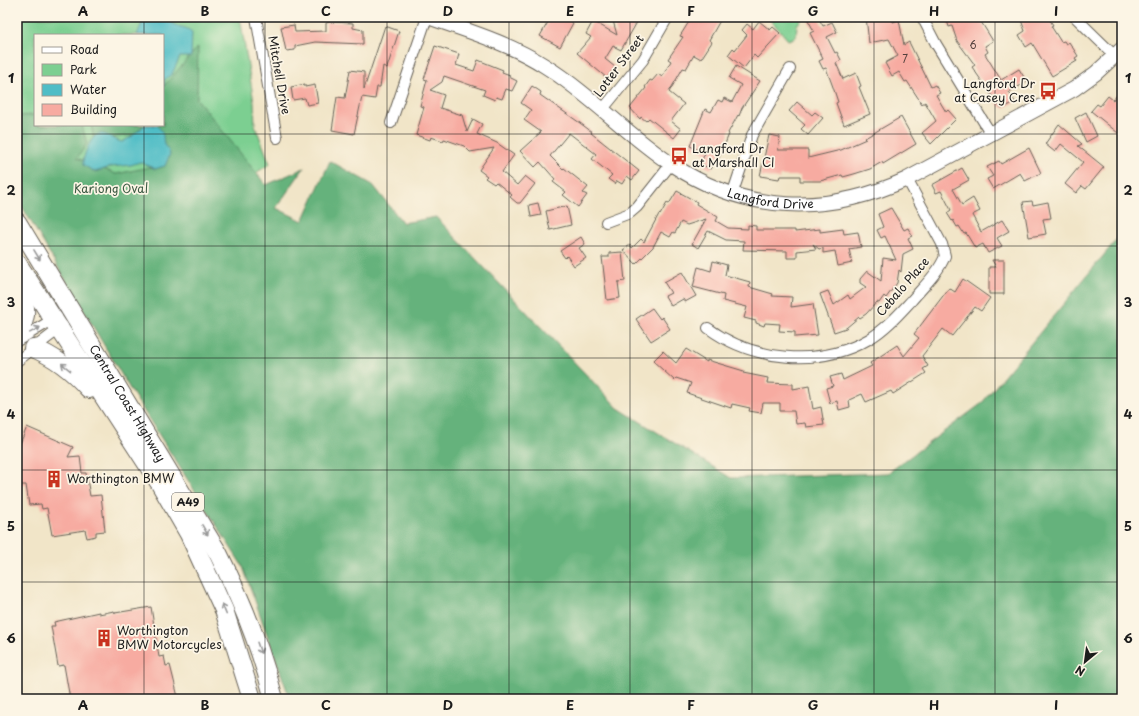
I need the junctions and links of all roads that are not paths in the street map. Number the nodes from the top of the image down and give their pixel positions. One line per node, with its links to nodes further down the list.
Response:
1 (256, 17): 11 (street, Mitchell Drive)
2 (428, 17): 8 (street, Langford Drive); 9 (street)
3 (668, 17): 8 (street, Lotter Street)
4 (922, 17): 10 (street)
5 (1075, 17): 6 (street)
6 (1118, 53): 10 (street, Langford Drive)
7 (790, 69): 14 (street)
8 (603, 109): 12 (street, Langford Drive)
9 (391, 123)
10 (991, 134): 13 (street, Langford Drive)
11 (277, 138)
12 (671, 164): 14 (street, Langford Drive); 16 (street)
13 (907, 179): 14 (street, Langford Drive); 21 (street, Cebalo Place)
14 (732, 195)
15 (17, 222): 19 (highway, Central Coast Highway / A49, one-way to 19)
16 (606, 222)
17 (17, 263): 20 (highway, Central Coast Highway / A49)
18 (17, 285): 22 (highway)
19 (72, 313): 20 (street); 28 (highway, Central Coast Highway / A49, one-way to 28)
20 (56, 324): 23 (street, one-way to 20); 24 (street); 26 (highway, Central Coast Highway / A49)
21 (708, 328)
22 (17, 333)
23 (17, 341)
24 (33, 348): 25 (street); 26 (highway, one-way to 24)
25 (17, 361)
26 (145, 460): 27 (highway, Central Coast Highway / A49, one-way to 26)
27 (252, 699)
28 (274, 699)

